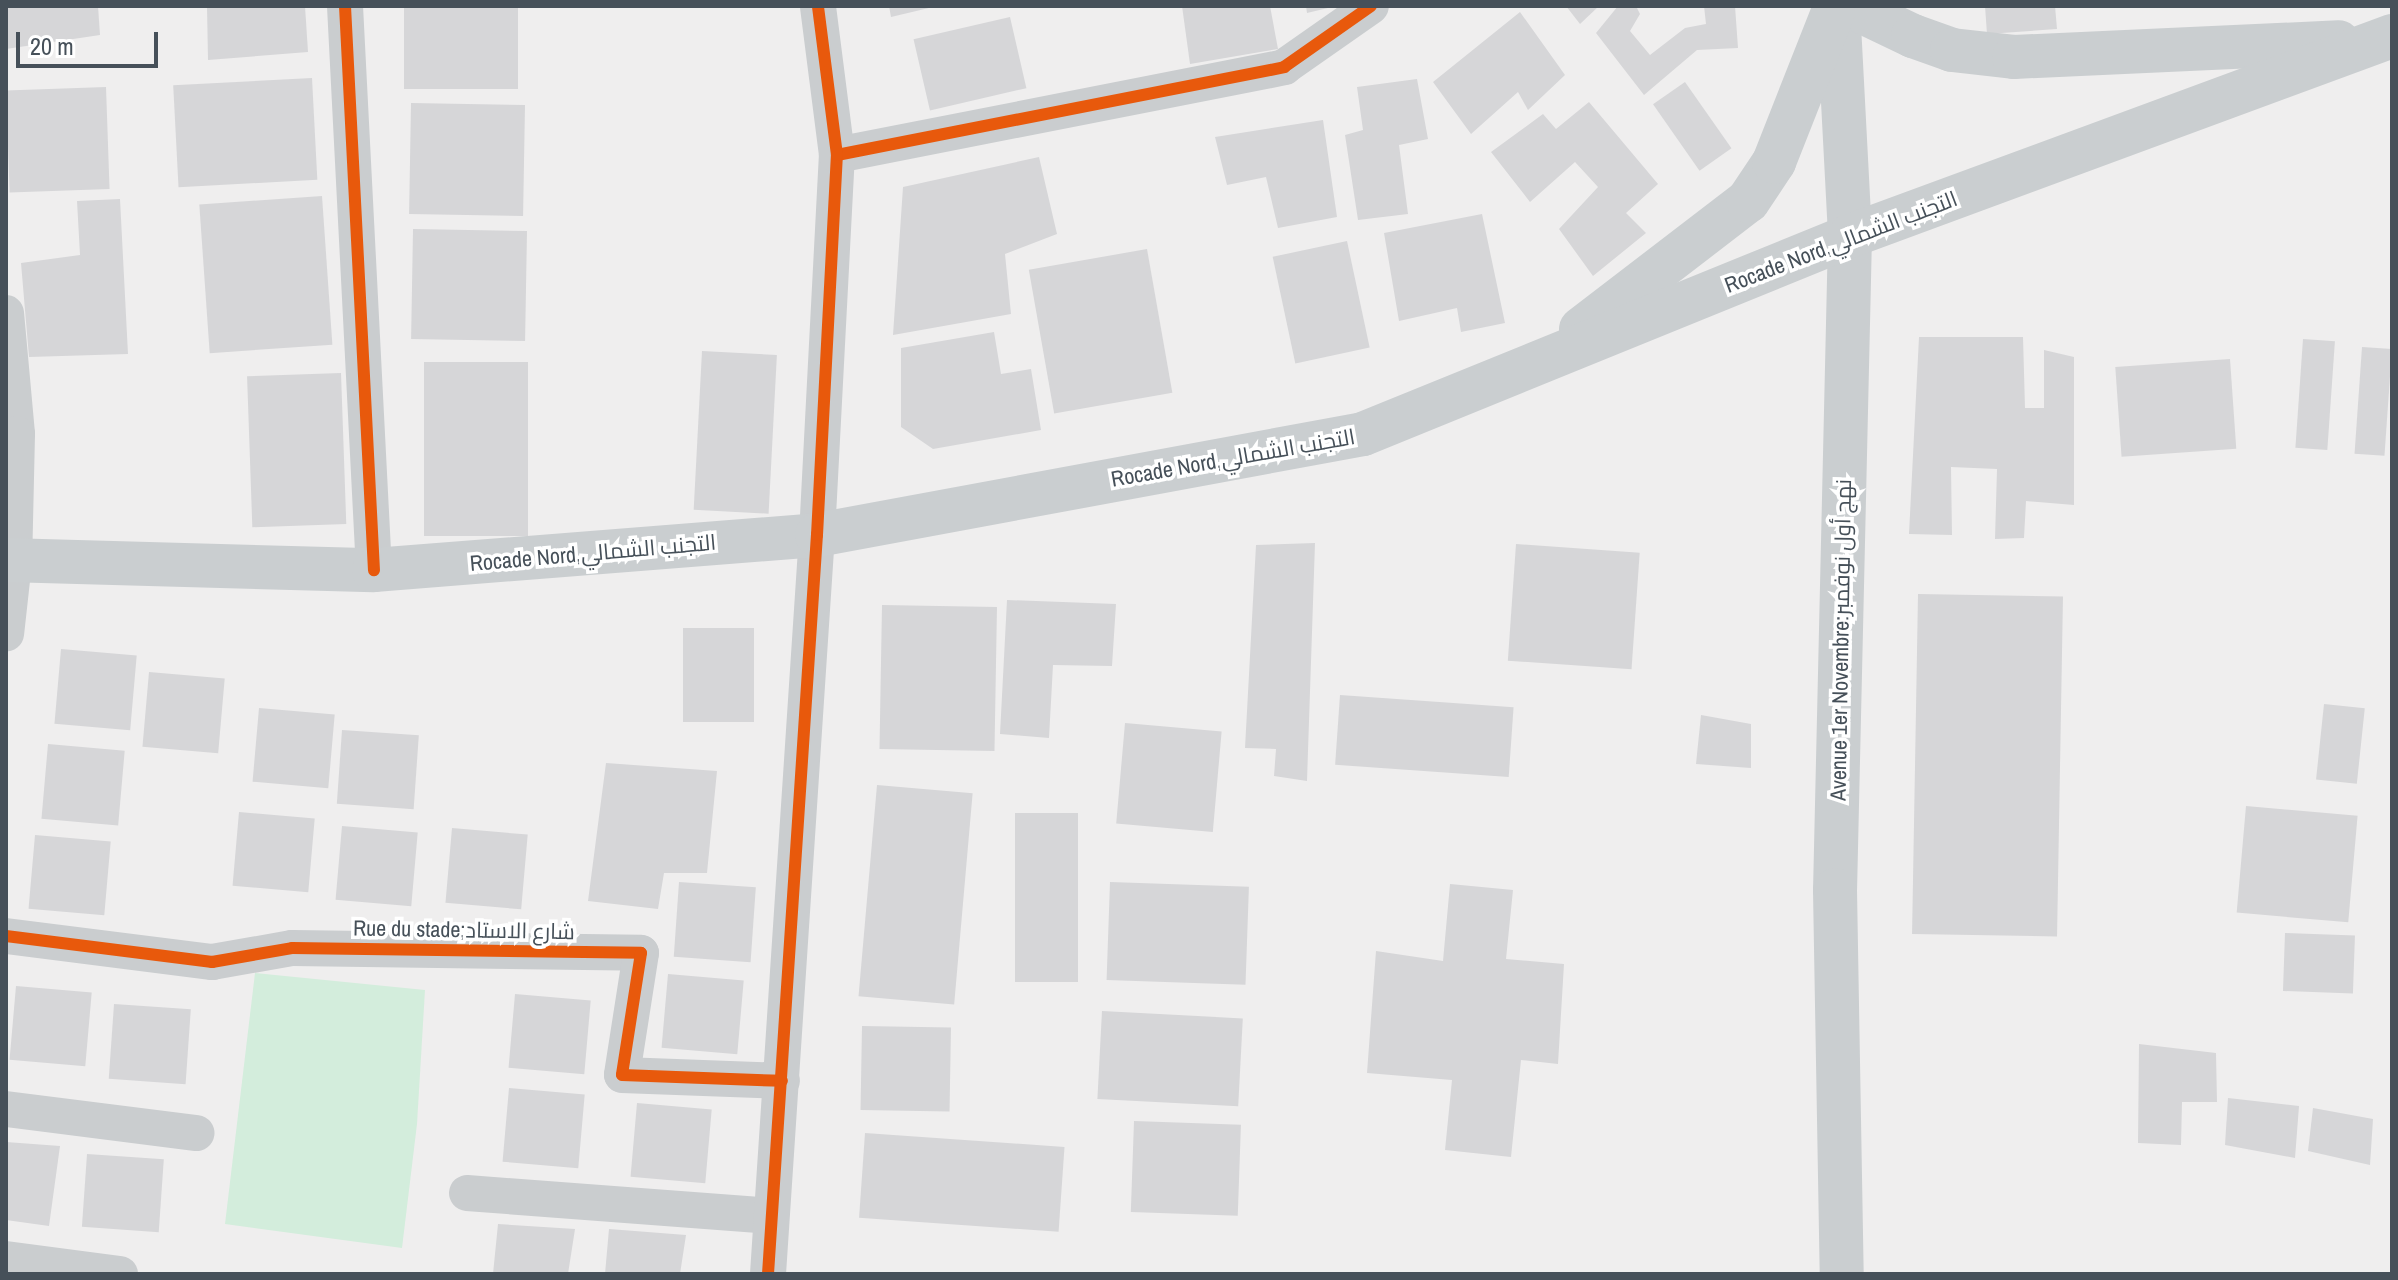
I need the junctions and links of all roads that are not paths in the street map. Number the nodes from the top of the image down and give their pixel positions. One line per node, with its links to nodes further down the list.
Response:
1 (345, 6): 13 (street)
2 (818, 6): 7 (street)
3 (1371, 6): 7 (street)
4 (1837, 6): 8 (main road, Avenue 1er Novembre;نهج أول نوفمبر); 10 (main road)
5 (1850, 6): 6 (main road)
6 (2387, 38): 8 (main road, Rocade Nord,التجنب الشمالي)
7 (837, 155): 11 (street)
8 (1850, 236): 10 (main road, Rocade Nord,التجنب الشمالي); 24 (main road, Avenue 1er Novembre;نهج أول نوفمبر)
9 (6, 313): 12 (street)
10 (1535, 364): 11 (main road, Rocade Nord,التجنب الشمالي)
11 (817, 535): 13 (main road, Rocade Nord,التجنب الشمالي); 16 (street)
12 (10, 561): 13 (main road, Rocade Nord,التجنب الشمالي); 14 (street)
13 (374, 570)
14 (6, 634)
15 (6, 936): 16 (street, Rue du stade;شارع الاستاد)
16 (782, 1081): 20 (street)
17 (6, 1109): 18 (street)
18 (196, 1133)
19 (467, 1193): 20 (street)
20 (771, 1216): 22 (street)
21 (6, 1259): 23 (street)
22 (779, 1273)
23 (120, 1274)
24 (1842, 1274)

